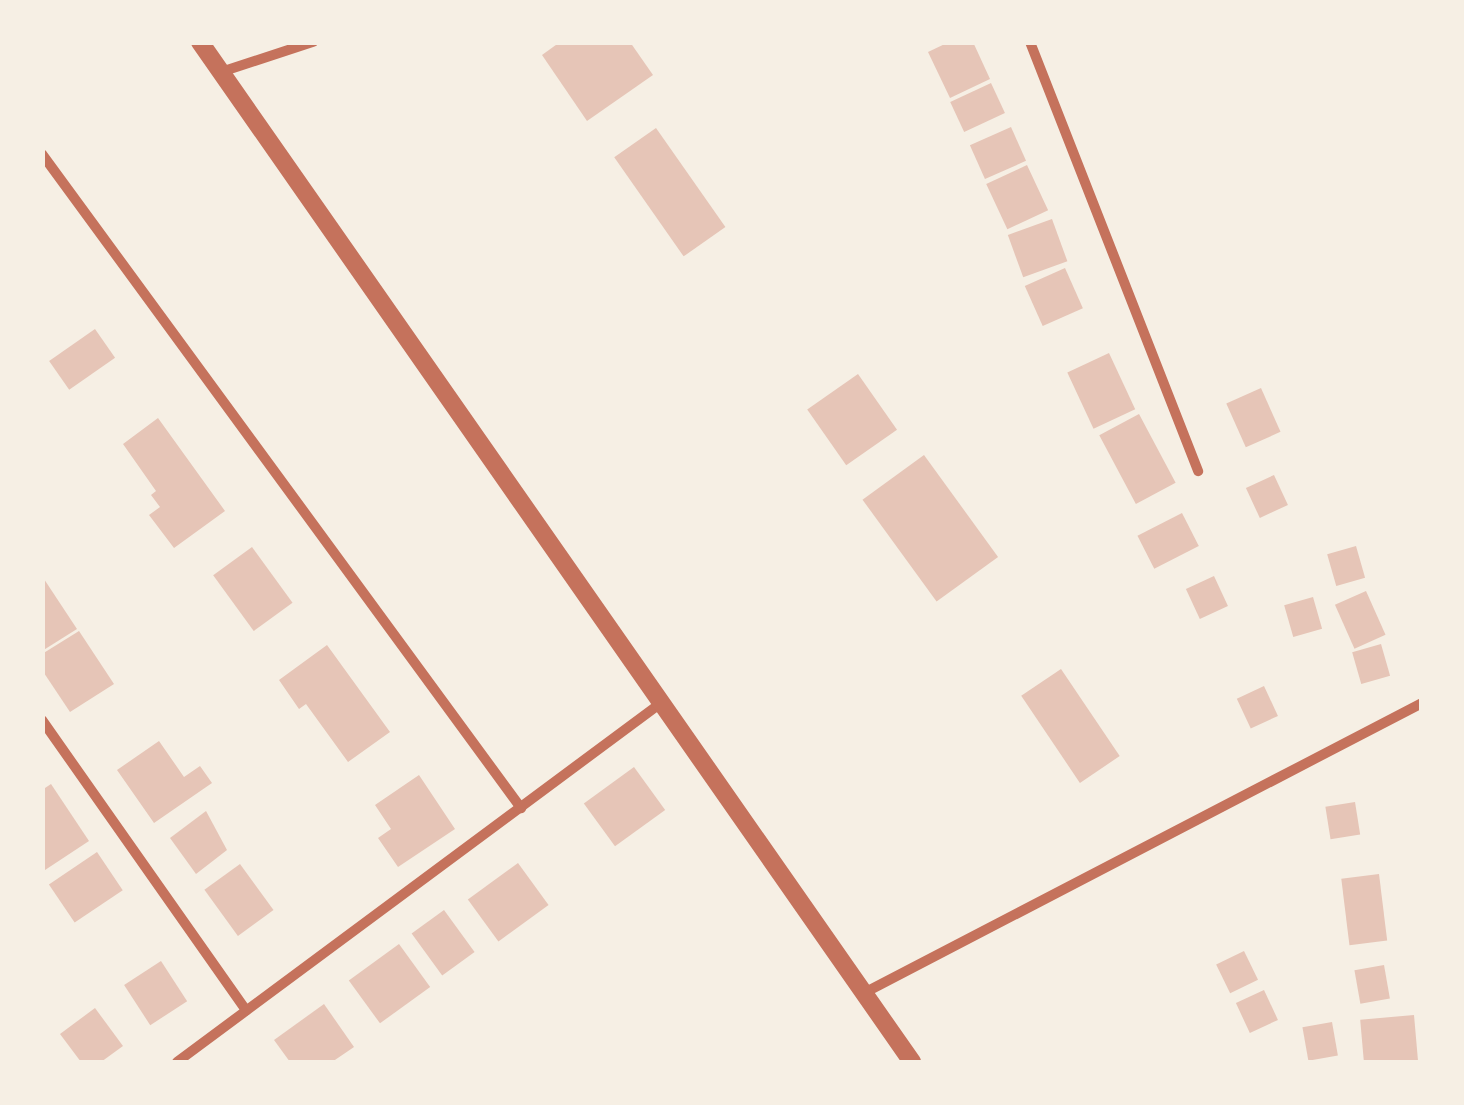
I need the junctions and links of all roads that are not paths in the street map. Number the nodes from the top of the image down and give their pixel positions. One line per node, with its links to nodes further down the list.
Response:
1 (200, 42): 4 (street)
2 (312, 42): 4 (street)
3 (1030, 42): 6 (street)
4 (221, 72): 7 (street)
5 (42, 154): 10 (street)
6 (1198, 471)
7 (661, 703): 10 (street); 11 (street)
8 (1422, 703): 11 (street)
9 (42, 720): 12 (street)
10 (520, 808): 12 (street)
11 (864, 994): 14 (street)
12 (246, 1010): 13 (street)
13 (177, 1062)
14 (912, 1062)

